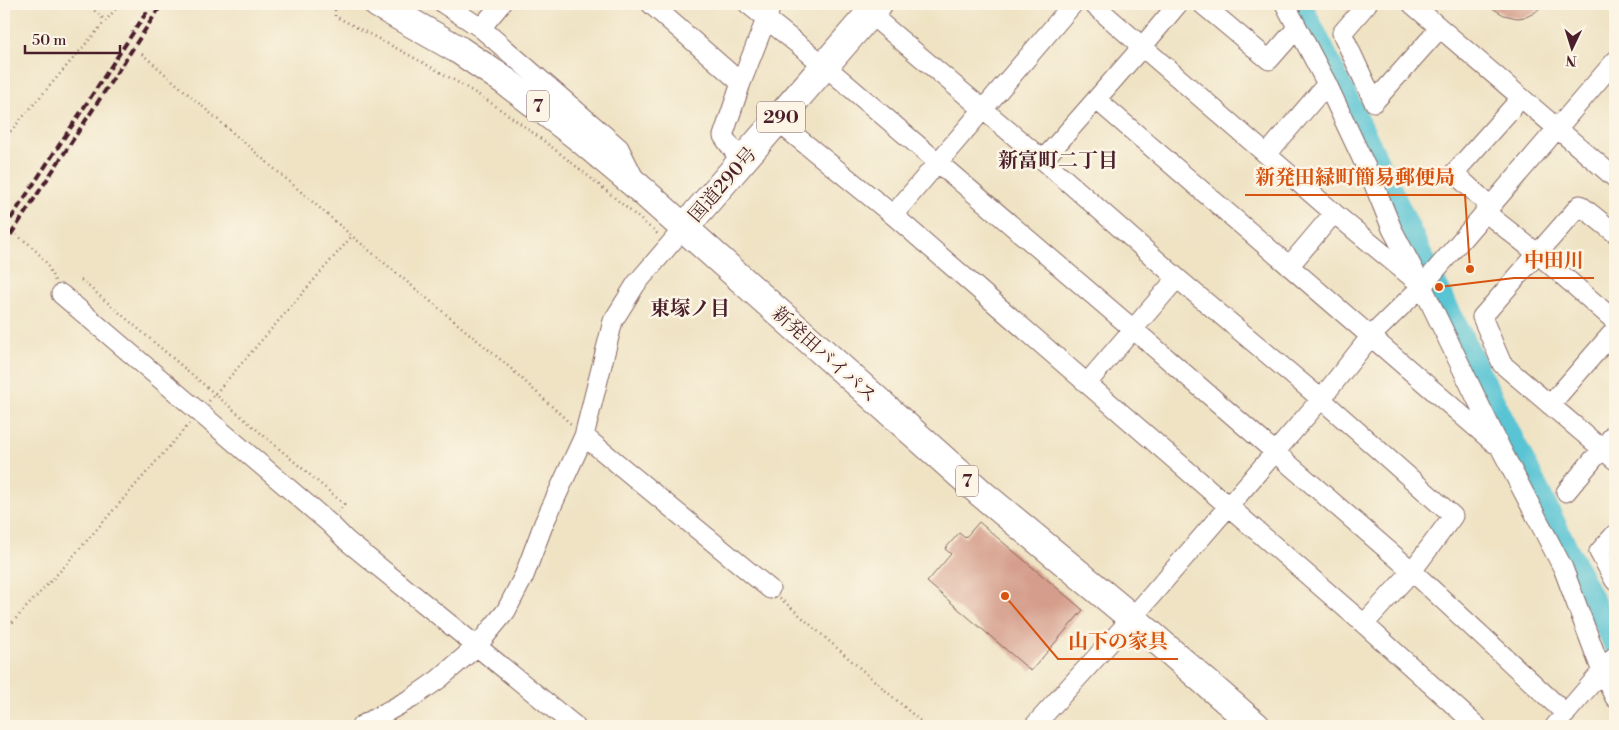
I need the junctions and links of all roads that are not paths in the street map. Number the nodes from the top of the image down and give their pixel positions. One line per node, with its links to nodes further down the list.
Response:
1 (378, 4): 33 (highway, 新発田バイパス / 7)
2 (444, 4): 15 (street)
3 (501, 4): 15 (street)
4 (651, 4): 21 (street)
5 (748, 4): 14 (street)
6 (1073, 4): 25 (street)
7 (1093, 4): 18 (street)
8 (1178, 4): 18 (street)
9 (1202, 4): 16 (street)
10 (1285, 4): 16 (street)
11 (1367, 4): 17 (street)
12 (1412, 4): 17 (street)
13 (874, 9): 20 (highway, 国道290号 / 290); 25 (street)
14 (769, 11): 20 (street); 21 (street)
15 (481, 28): 33 (street)
16 (1297, 28): 22 (street)
17 (1440, 28): 23 (street)
18 (1142, 47): 24 (street); 28 (street)
19 (1615, 61): 27 (street)
20 (825, 66): 26 (highway, 国道290号 / 290); 31 (street)
21 (741, 83): 30 (street)
22 (1327, 84): 28 (street); 42 (street)
23 (1521, 98): 27 (street); 34 (street)
24 (1097, 100): 29 (street); 40 (street)
25 (982, 109): 29 (street); 31 (street)
26 (777, 121): 30 (highway, 国道290号 / 290); 36 (street)
27 (1557, 129): 32 (street); 34 (street)
28 (1267, 154): 35 (street)
29 (1043, 160): 41 (street)
30 (741, 161): 38 (highway, 国道290号 / 290)
31 (937, 162): 36 (street); 45 (street)
32 (1615, 178)
33 (637, 186): 38 (highway, 新発田バイパス / 7)
34 (1487, 209): 39 (street); 42 (street)
35 (1334, 213): 40 (street); 42 (street)
36 (893, 214): 48 (street)
37 (1615, 233): 39 (street)
38 (677, 236): 52 (street); 62 (highway, 新発田バイパス / 7)
39 (1538, 254): 44 (street); 50 (street)
40 (1290, 265): 47 (street)
41 (1177, 278): 45 (street); 49 (street)
42 (1424, 283): 47 (street); 53 (street)
43 (61, 294): 64 (street)
44 (1615, 321)
45 (1133, 328): 48 (street); 54 (street)
46 (1615, 330): 50 (street)
47 (1372, 336): 49 (street); 53 (street)
48 (1087, 383): 57 (street)
49 (1321, 399): 54 (street); 59 (street)
50 (1550, 405): 55 (street)
51 (1615, 433): 55 (street)
52 (584, 436): 61 (street); 64 (street)
53 (1501, 449): 66 (street)
54 (1275, 452): 57 (street); 59 (street)
55 (1608, 454): 56 (street)
56 (1566, 492)
57 (1228, 506): 62 (street); 63 (street)
58 (1615, 534): 60 (street)
59 (1412, 571): 63 (street); 68 (street)
60 (1615, 582)
61 (770, 589)
62 (1132, 618): 71 (street); 72 (highway, 新発田バイパス / 7)
63 (1364, 624): 73 (street)
64 (477, 646): 69 (street); 70 (street)
65 (1615, 656): 66 (street)
66 (1602, 672): 67 (street); 68 (street)
67 (1615, 698)
68 (1561, 720)
69 (361, 726)
70 (575, 726)
71 (1034, 726)
72 (1256, 726)
73 (1477, 726)

